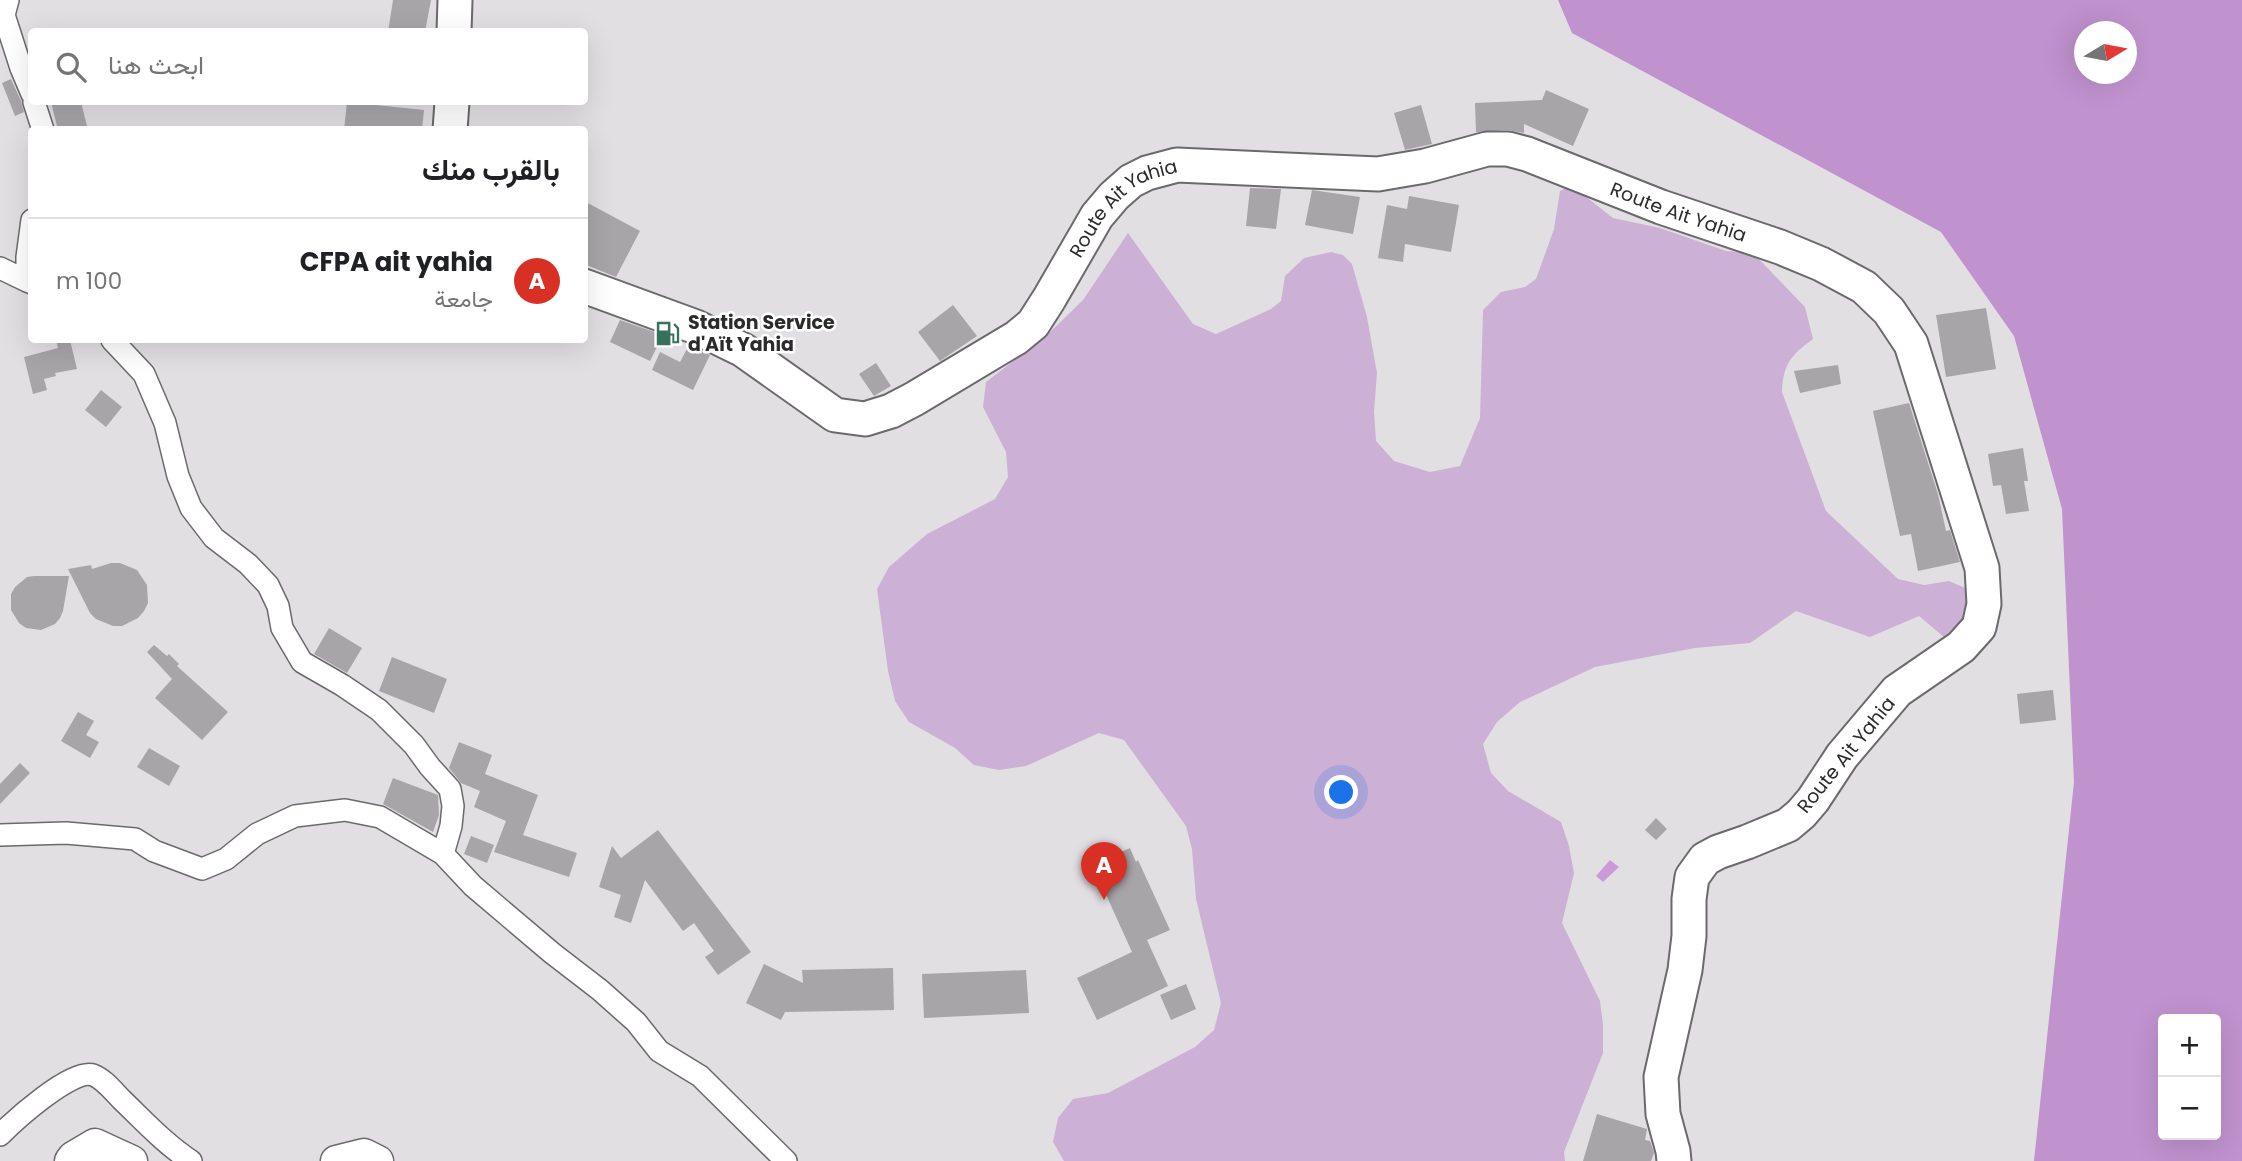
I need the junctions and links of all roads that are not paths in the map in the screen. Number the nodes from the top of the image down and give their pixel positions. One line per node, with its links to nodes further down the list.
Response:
1 (8, 0): 4 (street)
2 (455, 0): 3 (main road)
3 (454, 28)
4 (28, 85)
5 (35, 105): 7 (street)
6 (452, 105): 8 (main road)
7 (42, 126)
8 (450, 126)
9 (28, 249): 11 (street)
10 (0, 268): 12 (street)
11 (28, 270)
12 (28, 282)
13 (588, 287): 24 (main road, Route Ait Yahia)
14 (115, 343): 16 (street)
15 (0, 835): 16 (street)
16 (443, 854): 23 (street)
17 (0, 1135): 20 (street)
18 (70, 1161): 19 (street)
19 (132, 1161)
20 (191, 1161)
21 (336, 1161): 22 (street)
22 (378, 1161)
23 (786, 1161)
24 (1674, 1161)

